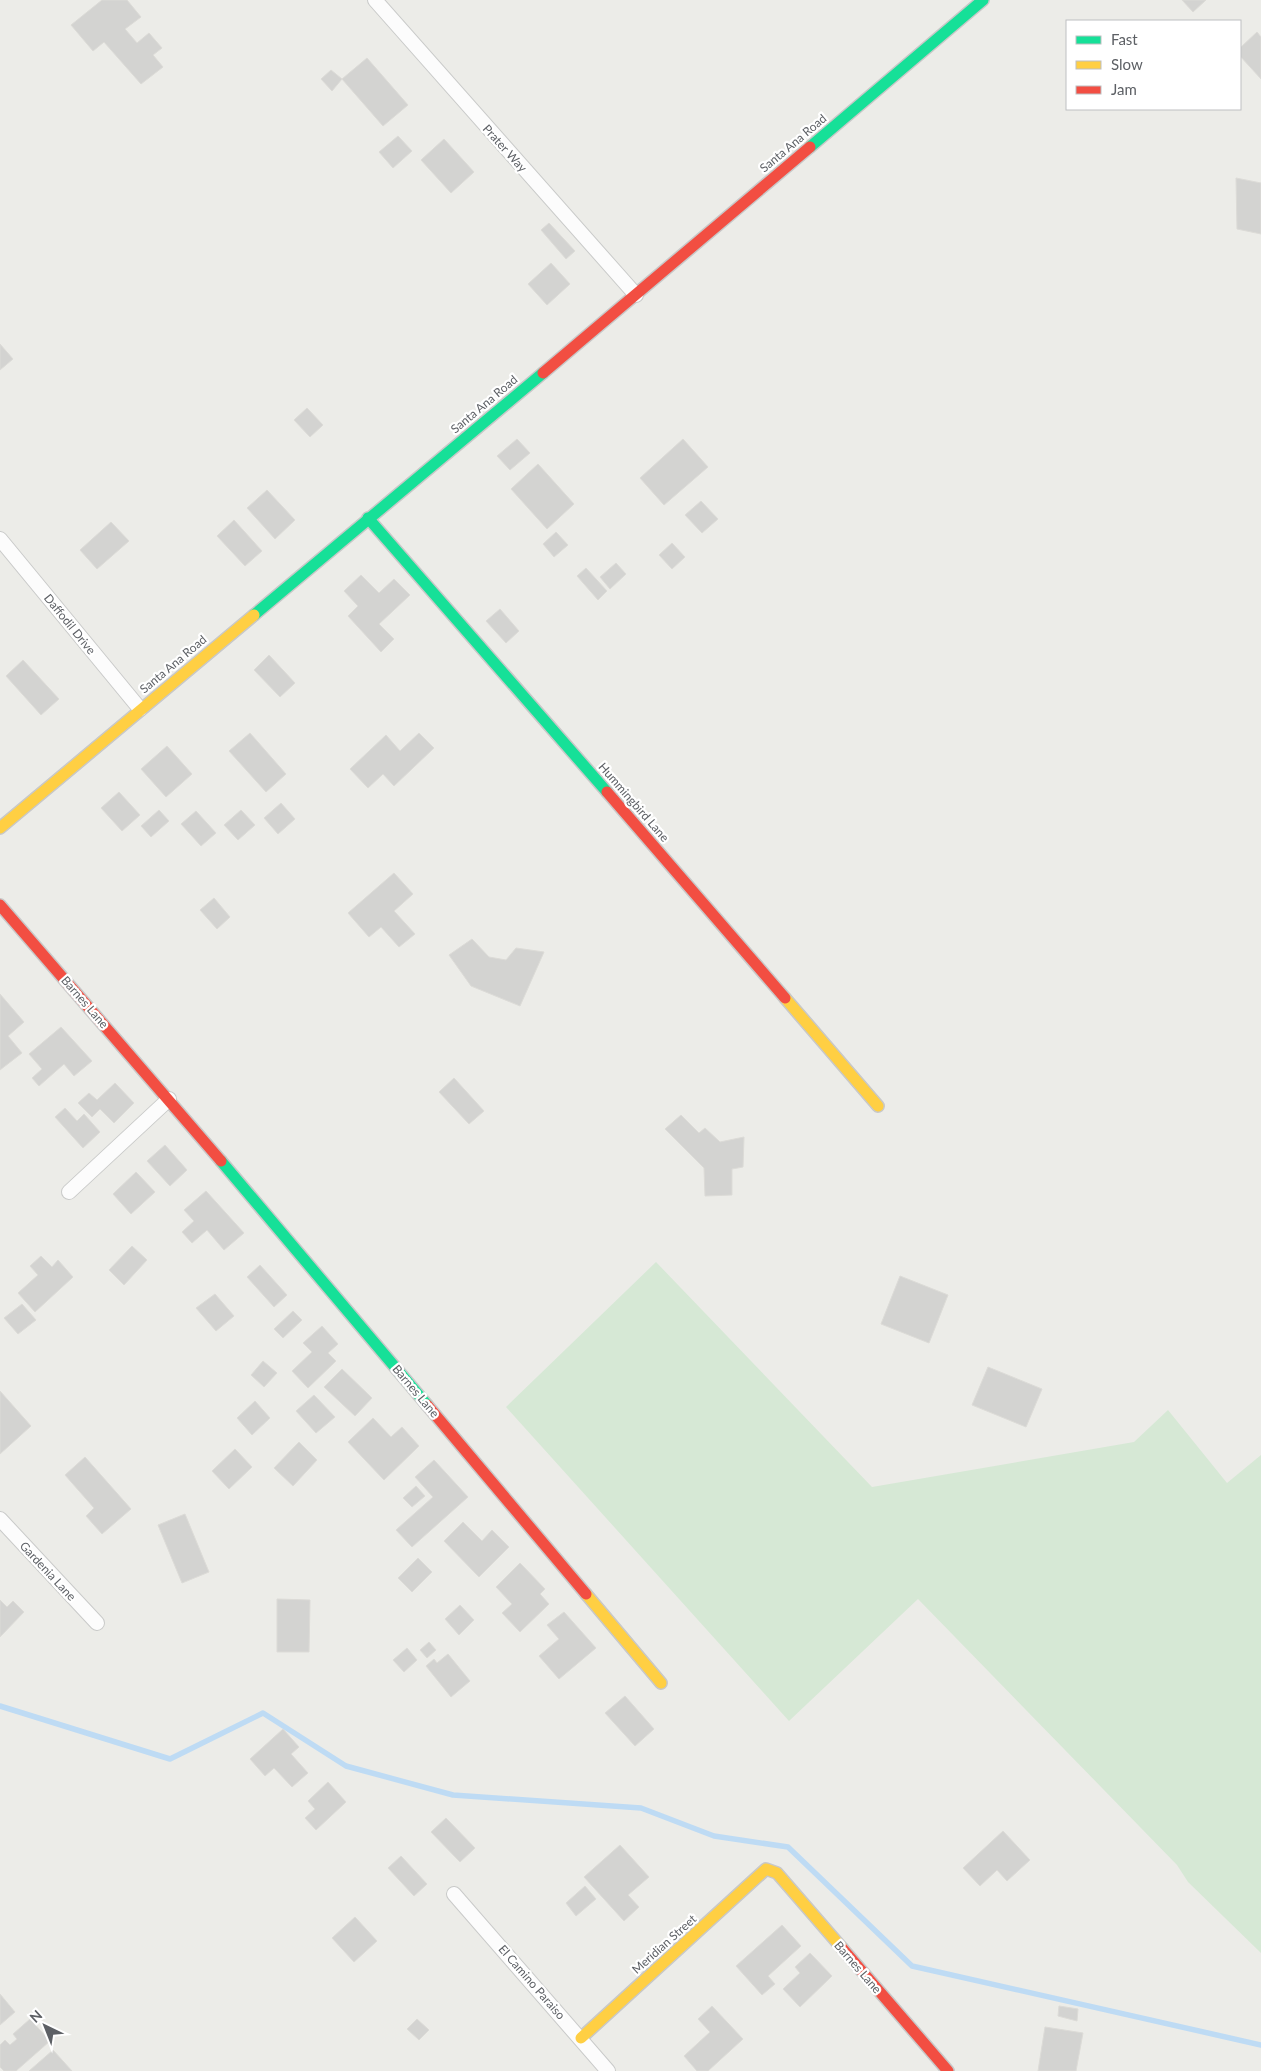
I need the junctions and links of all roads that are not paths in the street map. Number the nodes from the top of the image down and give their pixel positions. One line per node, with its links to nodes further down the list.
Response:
1 (375, 0): 3 (street, Prater Way)
2 (983, 0): 3 (street, Santa Ana Road)
3 (636, 295): 4 (street, Santa Ana Road)
4 (368, 518): 6 (street, Santa Ana Road); 10 (street, Hummingbird Lane)
5 (0, 539): 6 (street, Daffodil Drive)
6 (140, 709): 7 (street, Santa Ana Road)
7 (0, 828)
8 (0, 905): 9 (street, Barnes Lane)
9 (169, 1099): 11 (street); 14 (street, Barnes Lane)
10 (878, 1106)
11 (69, 1192)
12 (0, 1519): 13 (street, Gardenia Lane)
13 (97, 1623)
14 (662, 1683)
15 (766, 1871): 17 (street, Meridian Street); 19 (street, Barnes Lane)
16 (454, 1894): 17 (street, El Camino Paraiso)
17 (581, 2038): 18 (street, El Camino Paraiso)
18 (608, 2071)
19 (948, 2071)

